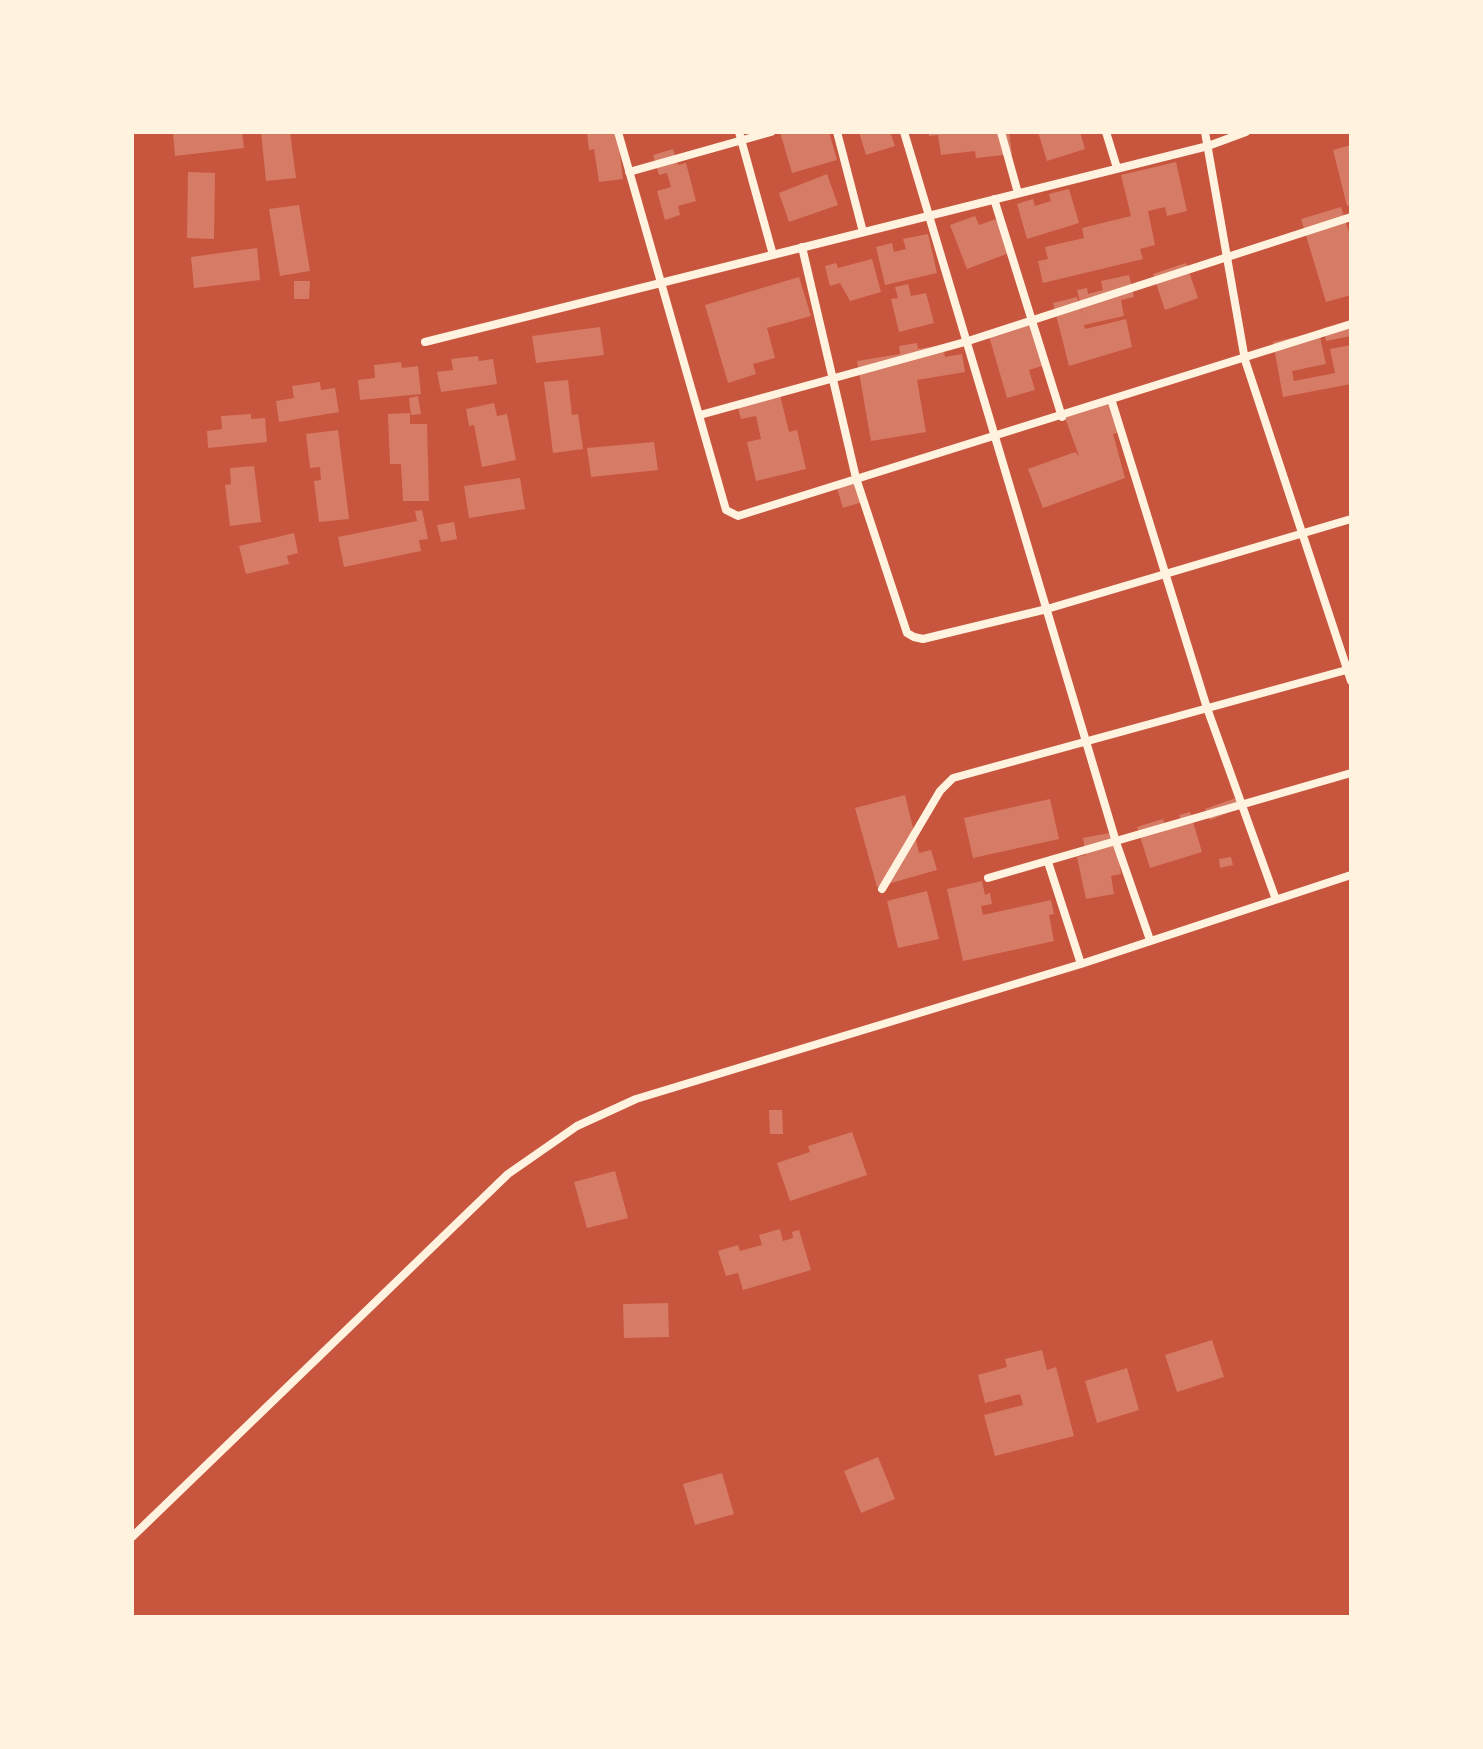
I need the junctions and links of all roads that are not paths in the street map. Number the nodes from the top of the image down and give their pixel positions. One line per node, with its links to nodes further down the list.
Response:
1 (618, 132): 12 (street)
2 (771, 132): 9 (street)
3 (837, 132): 17 (street)
4 (904, 132): 15 (street)
5 (1001, 132): 13 (street)
6 (1106, 132): 11 (street)
7 (1205, 132): 10 (street)
8 (1246, 132): 10 (street)
9 (740, 136): 12 (street); 19 (street)
10 (1208, 146): 11 (street); 20 (street)
11 (1117, 168): 13 (street)
12 (629, 172): 21 (street)
13 (1018, 193): 14 (street)
14 (994, 199): 15 (street); 22 (street)
15 (929, 215): 17 (street); 25 (street)
16 (1351, 217): 20 (street)
17 (863, 232): 18 (street)
18 (802, 247): 19 (street); 27 (street)
19 (773, 255): 21 (street)
20 (1228, 259): 22 (street); 26 (street)
21 (659, 283): 24 (street); 29 (street)
22 (1030, 321): 25 (street); 30 (street)
23 (1351, 324): 26 (street)
24 (425, 342)
25 (965, 342): 27 (street); 31 (street)
26 (1245, 360): 28 (street); 34 (street)
27 (832, 376): 29 (street); 32 (street)
28 (1112, 402): 30 (street); 35 (street)
29 (700, 415): 32 (street)
30 (1062, 417): 31 (street)
31 (996, 438): 32 (street); 36 (street)
32 (856, 478): 36 (street)
33 (1351, 519): 34 (street)
34 (1302, 534): 35 (street); 37 (street)
35 (1167, 574): 36 (street); 39 (street)
36 (1047, 609): 40 (street)
37 (1349, 669): 38 (street); 39 (street)
38 (1351, 681)
39 (1207, 708): 40 (street); 42 (street)
40 (1086, 743): 43 (street); 47 (street)
41 (1351, 773): 42 (street)
42 (1240, 806): 43 (street); 48 (street)
43 (1116, 842): 44 (street); 49 (street)
44 (1048, 862): 46 (street); 50 (street)
45 (1351, 875): 48 (street)
46 (988, 878)
47 (882, 889)
48 (1275, 897): 49 (street)
49 (1150, 940): 50 (street)
50 (1081, 964): 51 (street)
51 (132, 1537)

